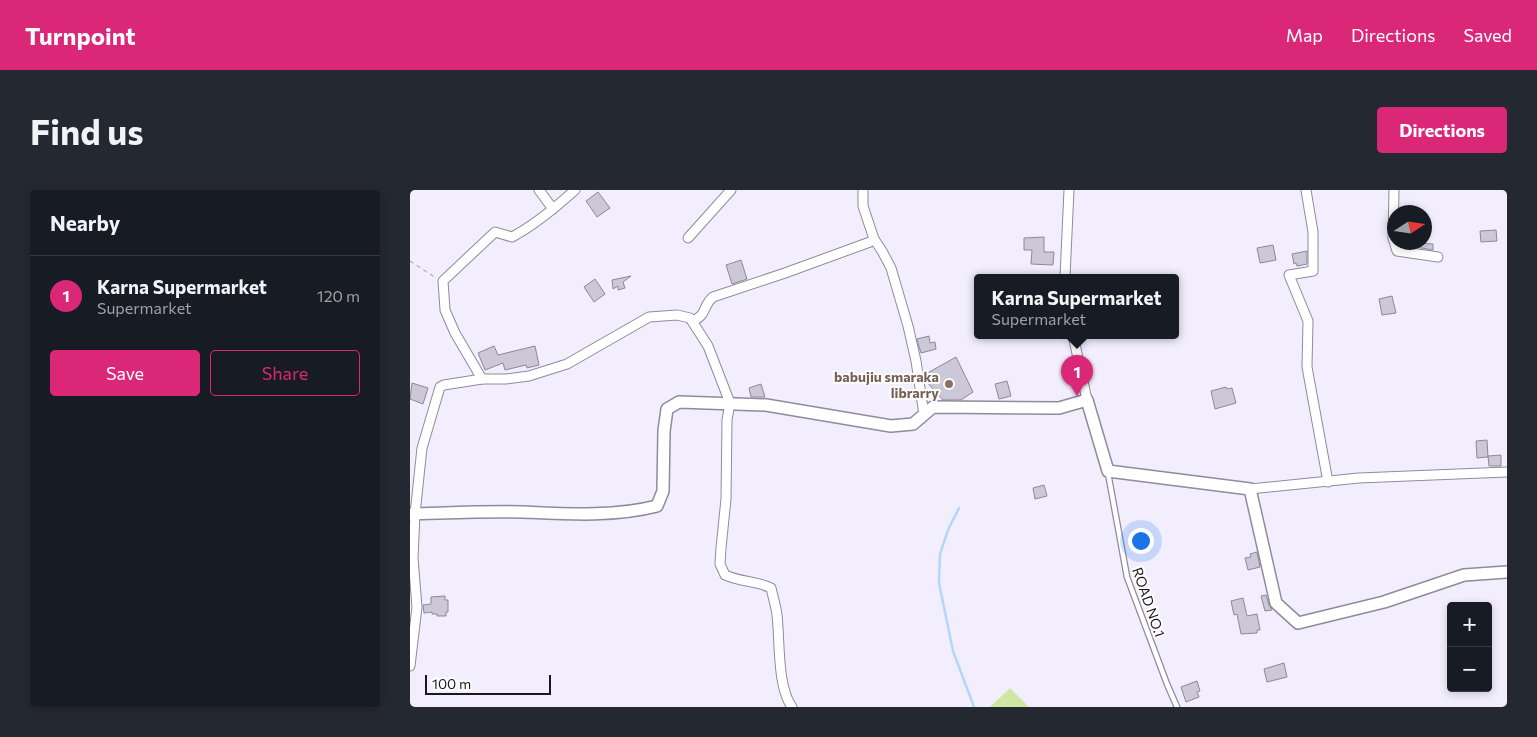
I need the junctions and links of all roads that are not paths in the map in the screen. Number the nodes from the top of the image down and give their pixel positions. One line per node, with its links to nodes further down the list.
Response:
1 (539, 190): 8 (street)
2 (574, 190): 8 (street)
3 (731, 190): 9 (street)
4 (863, 190): 10 (street)
5 (1069, 190): 12 (street)
6 (1306, 190): 21 (street)
7 (1394, 190): 11 (street)
8 (553, 210): 15 (street)
9 (688, 238)
10 (874, 239): 13 (street); 18 (street)
11 (1438, 257)
12 (1065, 274)
13 (692, 321): 15 (street); 17 (street)
14 (1074, 339): 16 (street)
15 (482, 379): 23 (street)
16 (1087, 400): 18 (main road); 19 (main road)
17 (730, 403): 18 (main road); 23 (main road); 26 (street)
18 (924, 415)
19 (1108, 471): 22 (main road); 27 (lane, ROAD NO.1)
20 (1507, 472): 21 (street)
21 (1328, 482): 22 (street)
22 (1250, 489): 24 (main road)
23 (412, 514): 25 (street)
24 (1507, 572)
25 (410, 666)
26 (792, 707)
27 (1177, 707)

